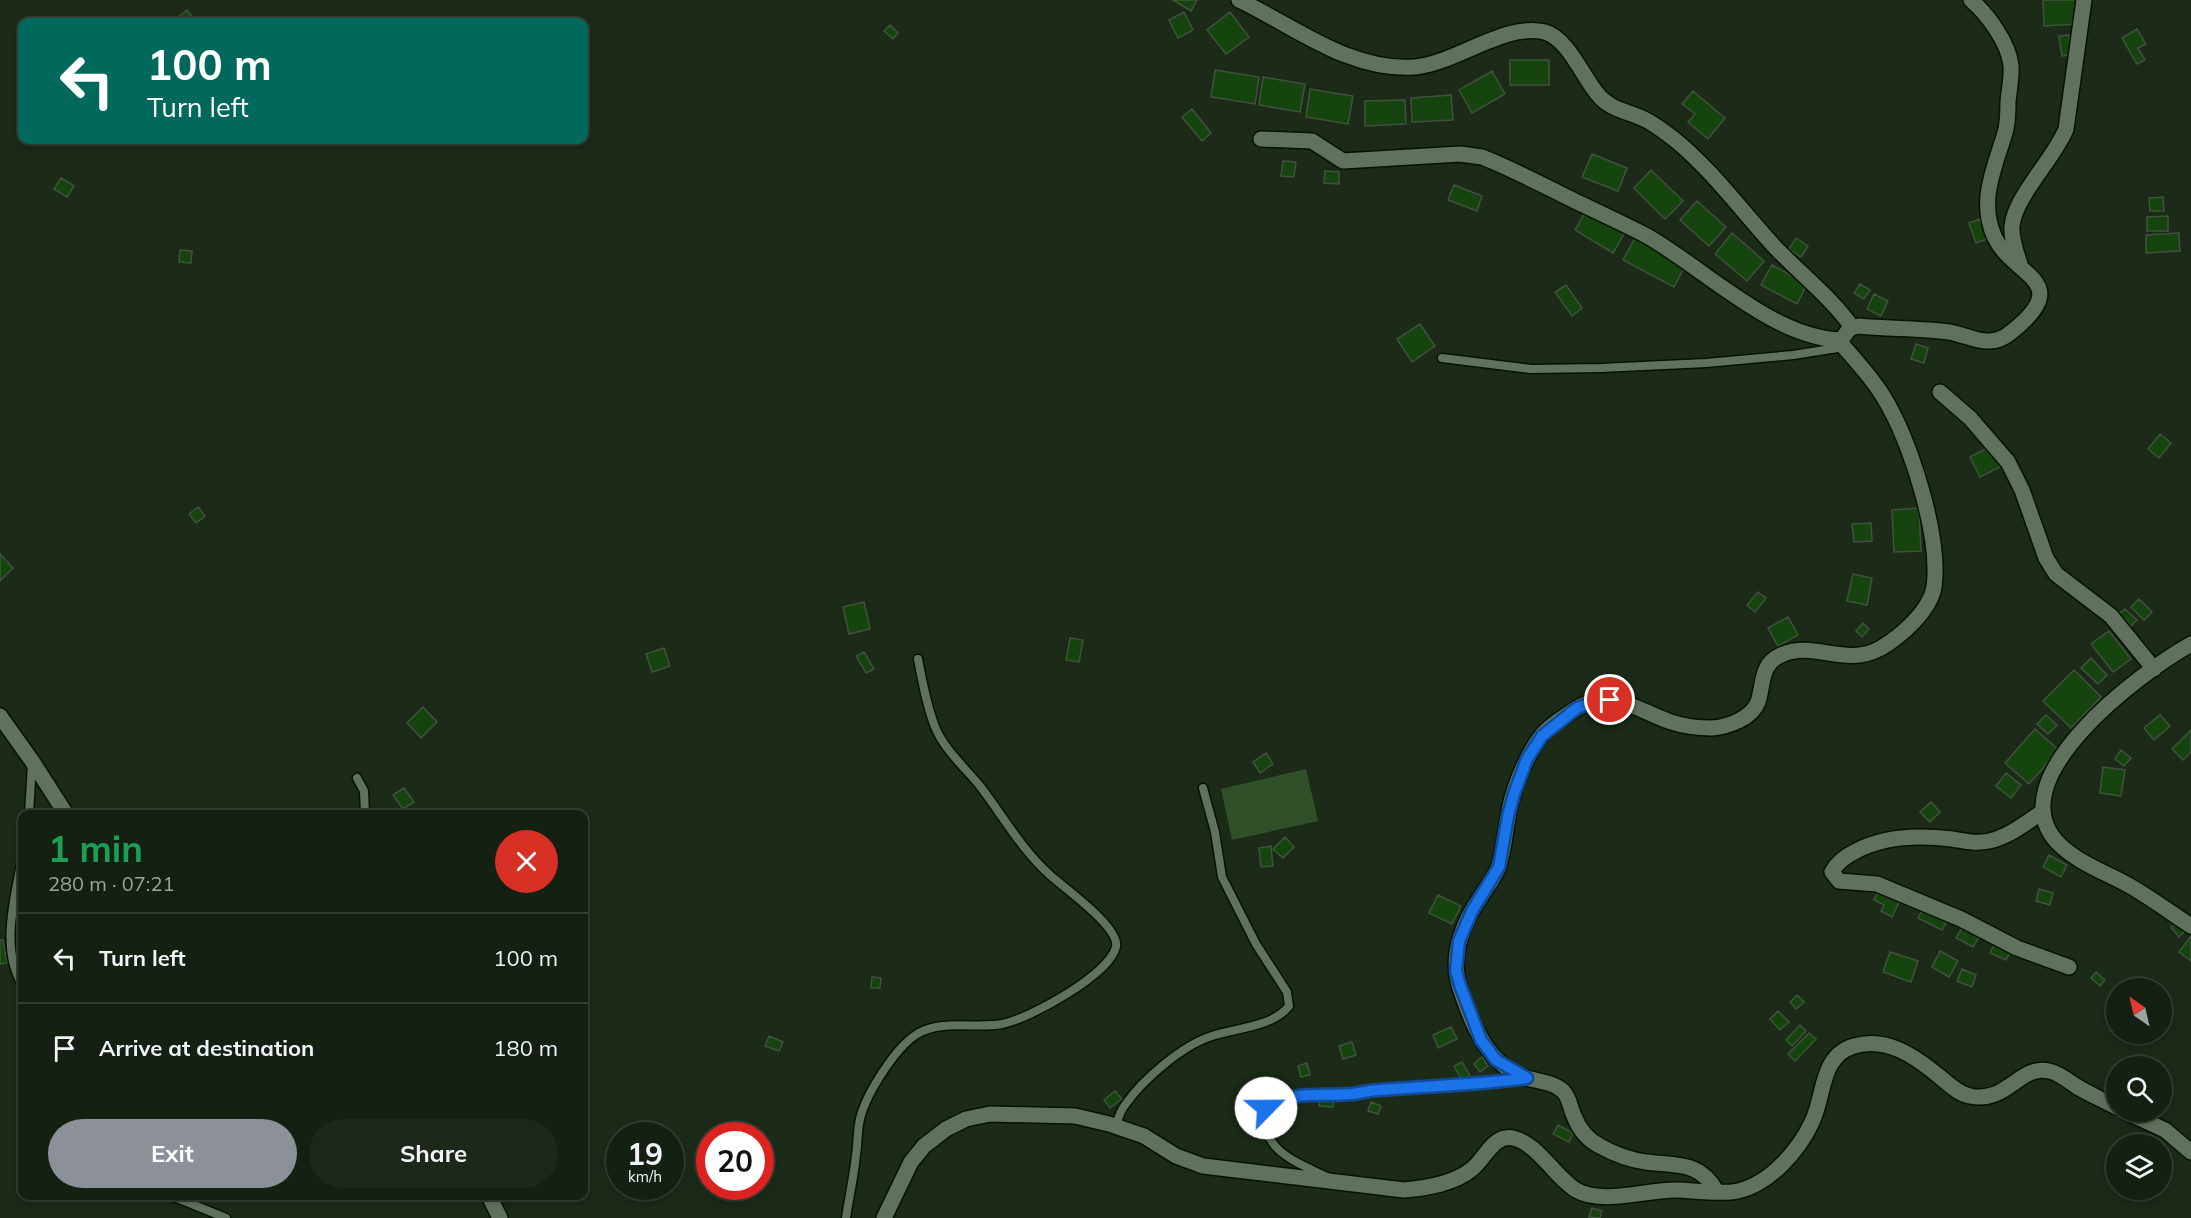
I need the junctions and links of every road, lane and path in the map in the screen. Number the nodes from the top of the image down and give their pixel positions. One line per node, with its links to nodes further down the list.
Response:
1 (1239, 0): 6 (street)
2 (1971, 0): 5 (street)
3 (2084, 0): 5 (street)
4 (1261, 139): 7 (street)
5 (2021, 267): 6 (street)
6 (1852, 327): 7 (street)
7 (1843, 344): 8 (lane); 27 (street)
8 (1442, 358)
9 (1940, 392): 12 (street)
10 (2191, 644): 12 (street)
11 (918, 658): 38 (lane)
12 (2154, 669): 22 (street)
13 (0, 716): 14 (street)
14 (32, 761): 17 (street); 18 (lane)
15 (357, 778): 21 (lane)
16 (1203, 788): 30 (lane)
17 (55, 797): 19 (street); 20 (lane)
18 (29, 810)
19 (63, 810)
20 (69, 810)
21 (366, 810)
22 (2042, 812): 24 (street); 25 (street)
23 (18, 880): 26 (lane)
24 (2191, 926)
25 (2070, 967)
26 (18, 975)
27 (1527, 1078): 32 (lane); 33 (street)
28 (2106, 1102): 33 (street)
29 (2148, 1122): 31 (street)
30 (1116, 1126): 32 (street); 39 (street)
31 (2191, 1152)
32 (1339, 1182): 33 (street)
33 (1717, 1192)
34 (182, 1200): 36 (lane)
35 (491, 1200): 37 (street)
36 (226, 1218)
37 (500, 1218)
38 (846, 1218)
39 (884, 1218)

